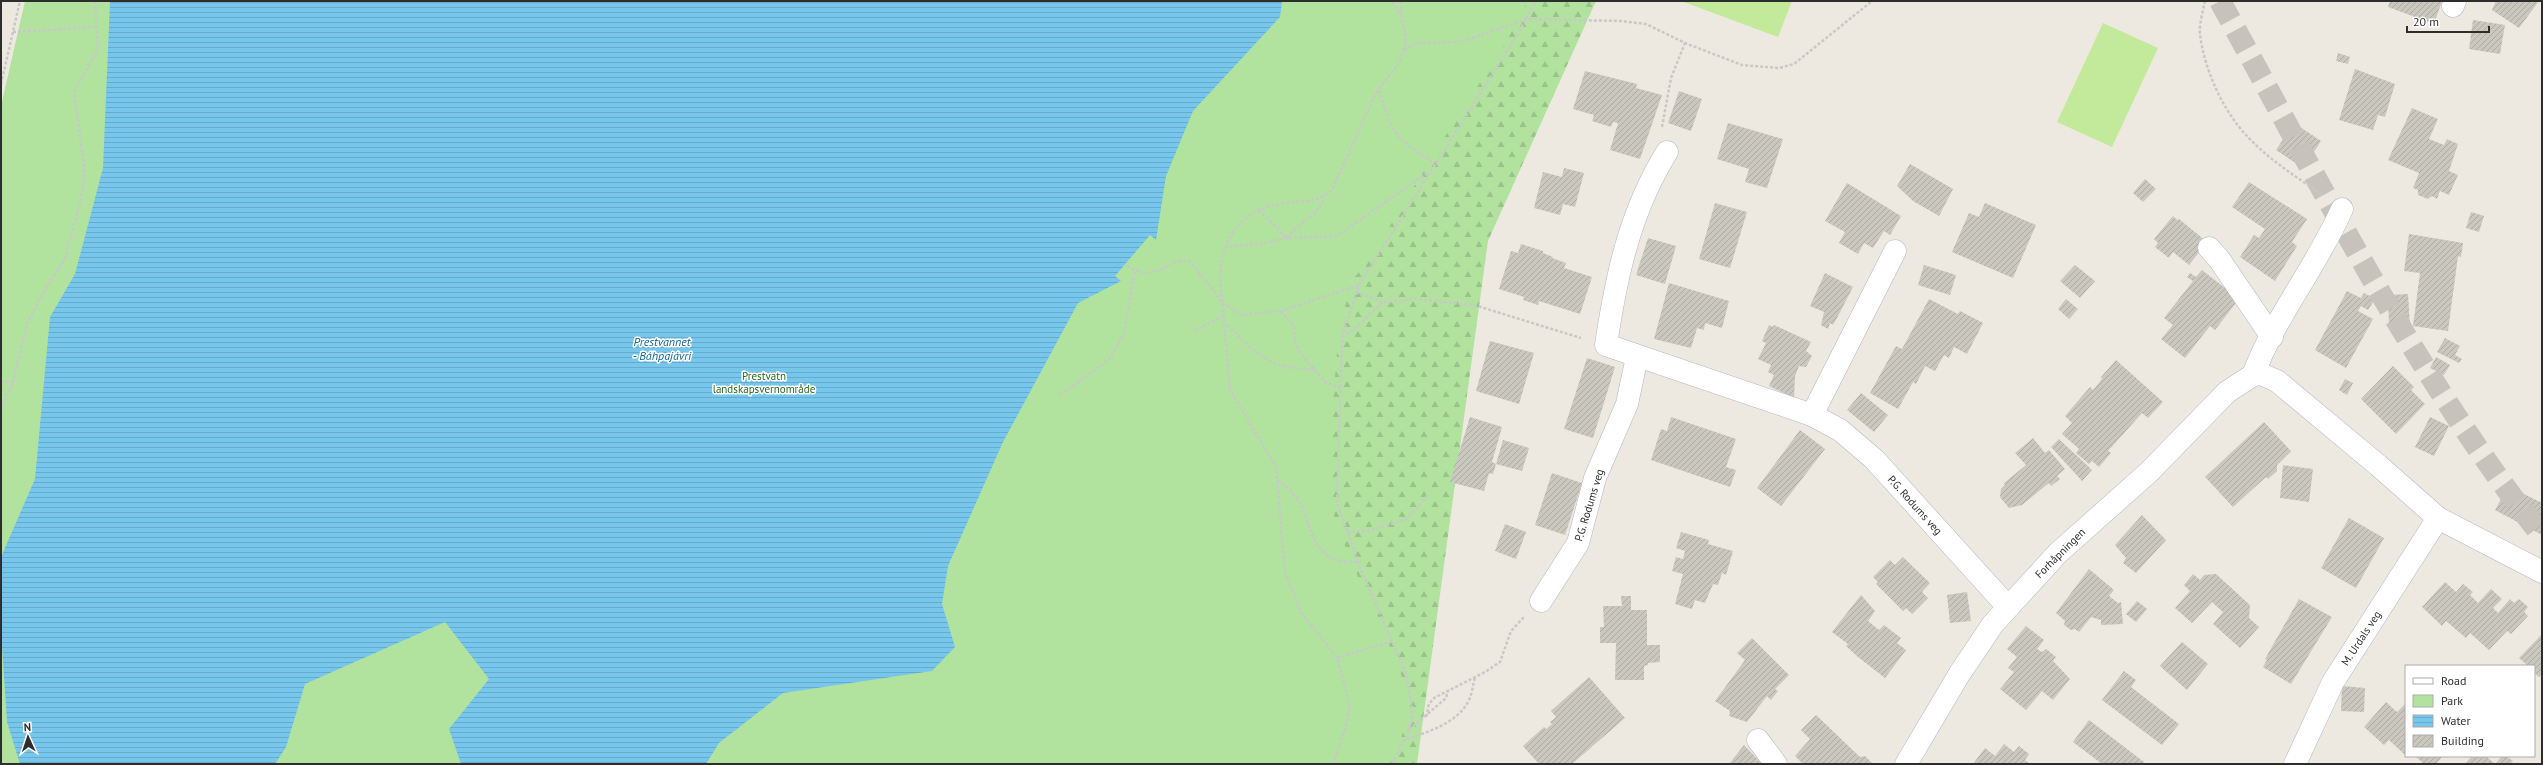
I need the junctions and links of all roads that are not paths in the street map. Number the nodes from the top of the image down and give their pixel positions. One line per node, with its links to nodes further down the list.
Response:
1 (1667, 152): 6 (street, P.G. Rodums veg)
2 (2342, 209): 5 (street)
3 (2209, 248): 5 (street)
4 (1896, 251): 8 (street)
5 (2272, 336): 7 (street)
6 (1637, 357): 8 (street, P.G. Rodums veg); 11 (street, P.G. Rodums veg)
7 (2253, 375): 9 (street); 12 (street, Forhåpningen)
8 (1812, 415): 12 (street, P.G. Rodums veg)
9 (2438, 518): 10 (street); 16 (street, M. Urdals veg)
10 (2542, 572)
11 (1541, 601)
12 (2008, 607): 15 (street, Forhåpningen)
13 (1758, 740): 14 (street)
14 (1776, 764)
15 (1906, 764)
16 (2295, 764)

